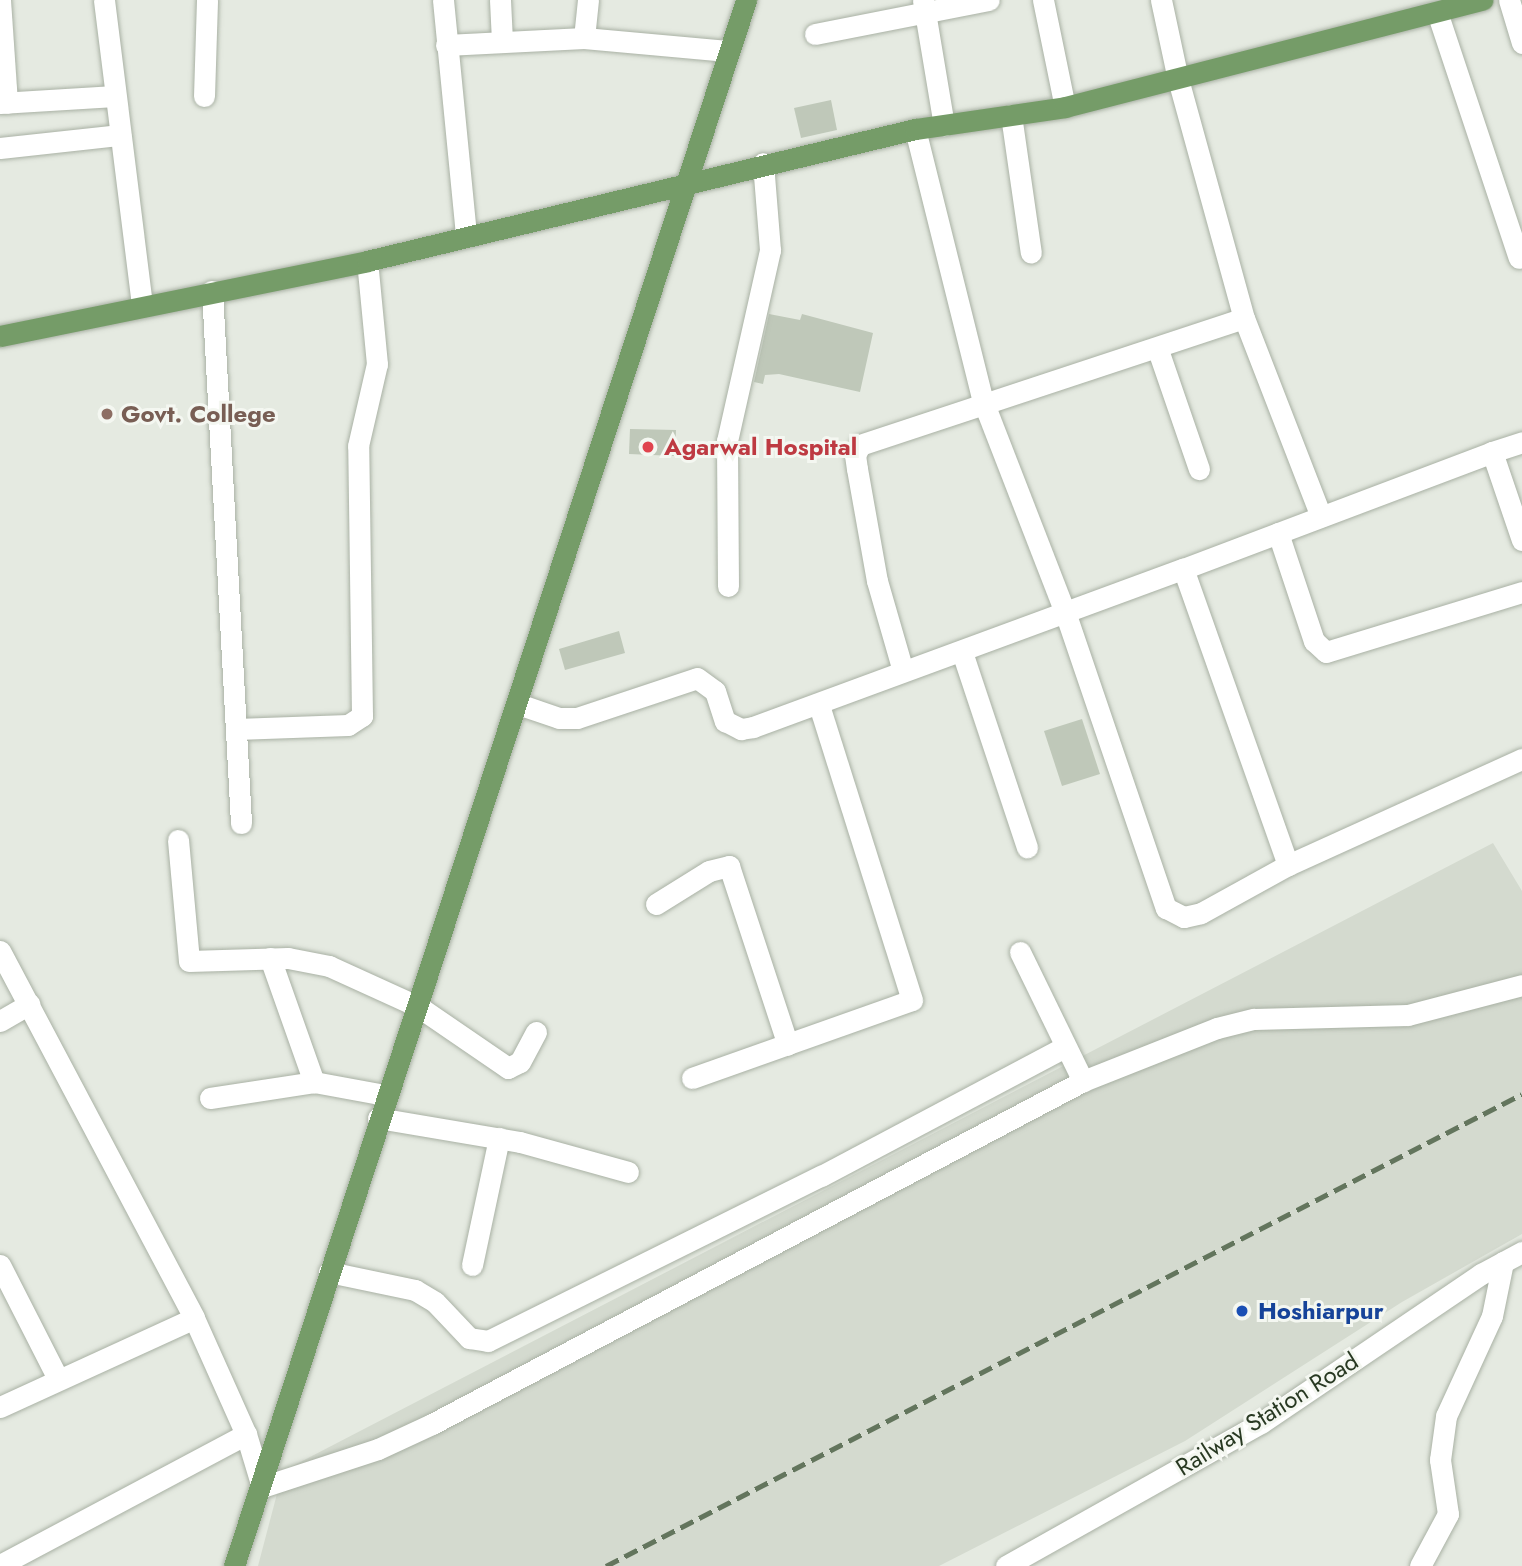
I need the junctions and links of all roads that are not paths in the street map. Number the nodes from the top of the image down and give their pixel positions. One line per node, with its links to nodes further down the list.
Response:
1 (0, 0): 24 (street)
2 (104, 0): 22 (street)
3 (207, 0): 23 (street)
4 (443, 0): 19 (street)
5 (500, 0): 17 (street)
6 (588, 0): 16 (street)
7 (746, 0): 20 (main road)
8 (989, 0): 13 (street)
9 (1043, 0): 25 (street)
10 (1161, 0): 21 (street)
11 (1482, 0): 14 (main road)
12 (1509, 0): 18 (street)
13 (925, 6): 15 (street); 27 (street)
14 (1424, 9): 21 (main road); 35 (street)
15 (815, 34)
16 (584, 38): 17 (street); 20 (street)
17 (502, 41): 19 (street)
18 (1522, 43)
19 (446, 45): 33 (street)
20 (727, 51): 32 (main road)
21 (1178, 79): 25 (main road); 39 (street)
22 (115, 96): 24 (street); 29 (street)
23 (204, 96)
24 (3, 103)
25 (1065, 107): 26 (main road)
26 (1011, 115): 27 (main road); 34 (street)
27 (944, 125): 28 (main road)
28 (915, 129): 31 (main road); 42 (street)
29 (120, 135): 30 (street); 38 (street)
30 (0, 148)
31 (763, 163): 32 (main road); 50 (street)
32 (686, 183): 33 (main road); 55 (main road)
33 (466, 234): 36 (main road)
34 (1031, 253)
35 (1518, 258)
36 (367, 261): 37 (main road); 57 (street)
37 (212, 291): 38 (main road); 57 (street)
38 (142, 304): 40 (main road)
39 (1244, 318): 41 (street); 46 (street)
40 (0, 336)
41 (1158, 350): 42 (street); 45 (street)
42 (983, 401): 52 (street); 54 (street)
43 (1522, 442): 44 (street)
44 (1492, 452): 46 (street); 48 (street)
45 (1199, 469)
46 (1321, 517): 47 (street)
47 (1278, 533): 49 (street); 51 (street)
48 (1522, 540)
49 (1183, 569): 52 (street); 62 (street)
50 (728, 586)
51 (1522, 592)
52 (1065, 612): 53 (street); 62 (street)
53 (962, 652): 54 (street); 61 (street)
54 (903, 671): 56 (street)
55 (519, 704): 56 (street); 69 (main road)
56 (819, 705): 72 (street)
57 (236, 729): 59 (street)
58 (1522, 759): 62 (street)
59 (241, 823)
60 (178, 840): 66 (street)
61 (1027, 847)
62 (1288, 865)
63 (656, 904): 72 (street)
64 (0, 951): 68 (street)
65 (1020, 952): 73 (street)
66 (270, 958): 69 (street); 76 (street)
67 (1522, 985): 75 (street)
68 (30, 1004): 70 (street); 86 (street)
69 (419, 1007): 71 (street); 77 (main road)
70 (0, 1021)
71 (536, 1032)
72 (788, 1045): 74 (street)
73 (1063, 1048): 75 (street); 85 (street)
74 (692, 1078)
75 (1083, 1081): 90 (street)
76 (314, 1082): 77 (street); 78 (street)
77 (385, 1095): 79 (main road)
78 (210, 1098)
79 (378, 1118): 80 (street); 85 (main road)
80 (499, 1138): 81 (street); 84 (street)
81 (628, 1172)
82 (1513, 1257): 92 (street, Railway Station Road); 94 (street)
83 (0, 1265): 87 (street)
84 (472, 1265)
85 (329, 1272): 90 (main road)
86 (194, 1318): 87 (street); 89 (street)
87 (57, 1377): 88 (street)
88 (0, 1407)
89 (246, 1434): 90 (street); 91 (street)
90 (262, 1488): 93 (main road)
91 (0, 1565)
92 (1011, 1565)
93 (234, 1566)
94 (1420, 1566)

